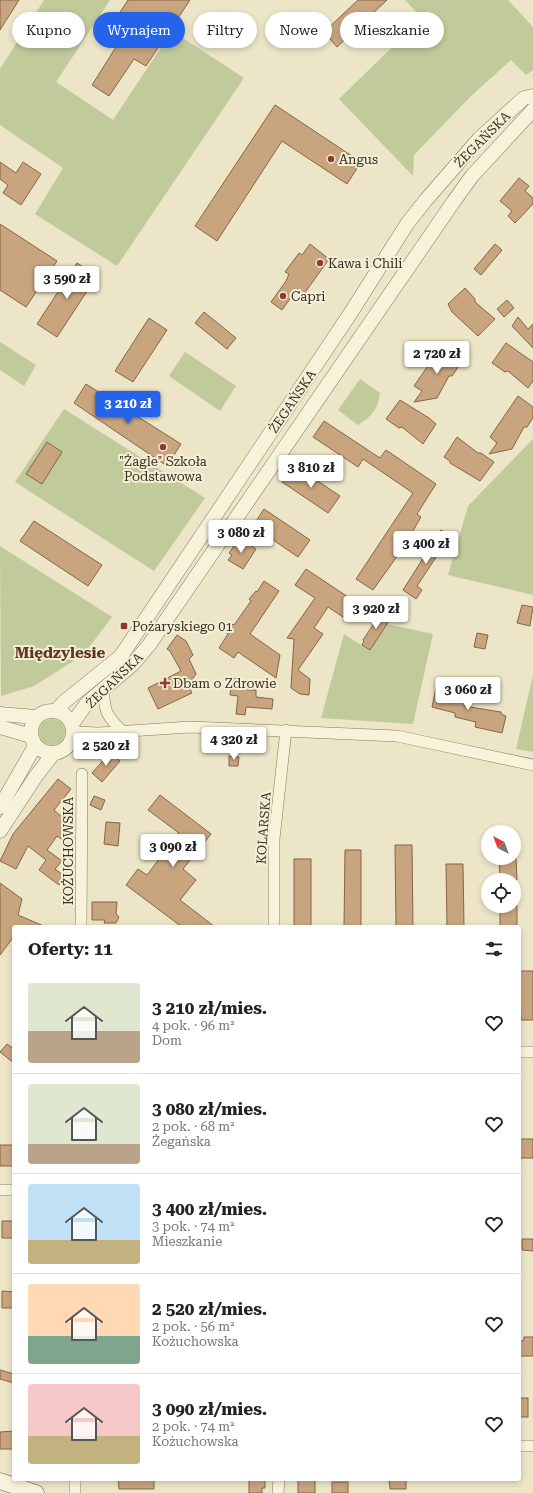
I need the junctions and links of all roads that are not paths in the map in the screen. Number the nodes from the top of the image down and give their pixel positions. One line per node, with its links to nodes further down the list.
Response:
1 (533, 96): 4 (street, ŻEGAŃSKA)
2 (533, 110): 3 (street, ŻEGAŃSKA)
3 (103, 688): 8 (street, ŻEGAŃSKA); 9 (street)
4 (56, 711): 6 (street); 8 (street)
5 (0, 714): 6 (street)
6 (36, 717): 11 (street)
7 (0, 727): 11 (street)
8 (72, 728): 9 (street); 12 (street)
9 (121, 730): 10 (street)
10 (286, 730): 13 (street); 18 (street, KOLARSKA)
11 (33, 741): 12 (street); 15 (street)
12 (53, 754): 16 (street)
13 (533, 765)
14 (82, 774): 17 (street, KOŻUCHOWSKA)
15 (0, 807)
16 (0, 831)
17 (81, 925)
18 (274, 925)
19 (521, 1052): 20 (street)
20 (533, 1052)
21 (0, 1190): 22 (street)
22 (12, 1190)
23 (521, 1446): 24 (street)
24 (533, 1446)
25 (0, 1481): 28 (main road)
26 (74, 1481): 29 (street)
27 (279, 1481): 30 (street)
28 (36, 1493)
29 (75, 1493)
30 (278, 1493)

